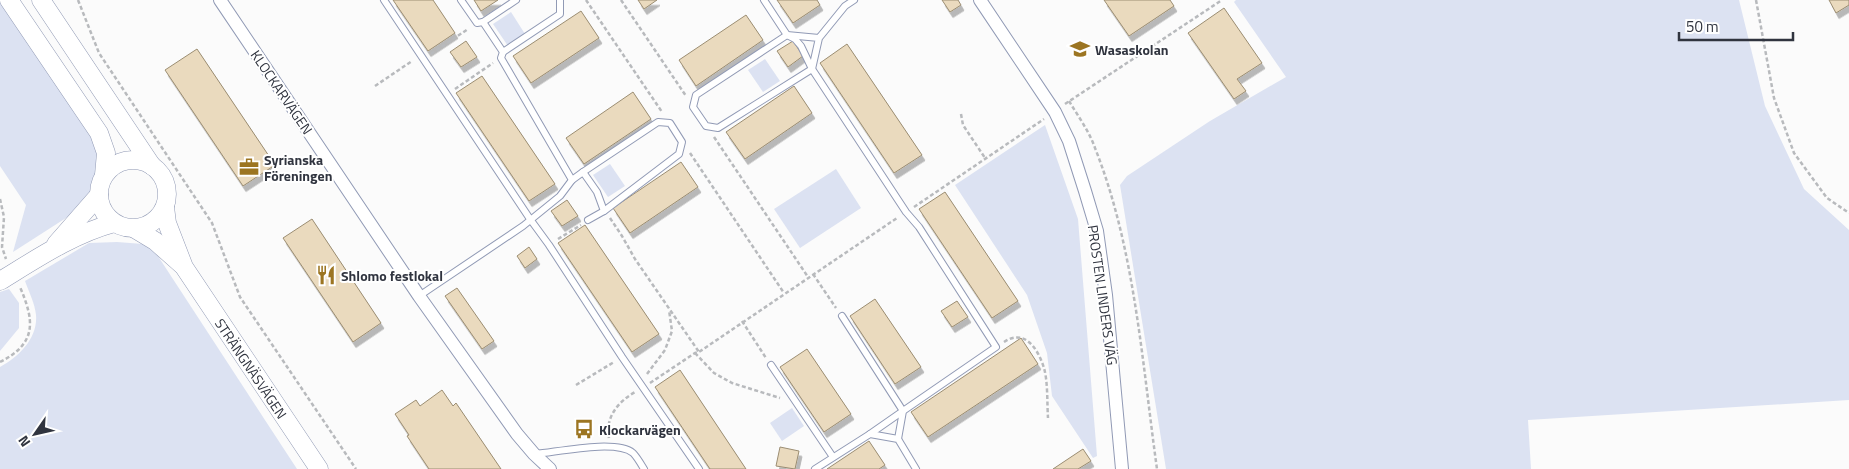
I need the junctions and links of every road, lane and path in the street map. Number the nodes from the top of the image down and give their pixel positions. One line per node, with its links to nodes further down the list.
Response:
1 (9, 0): 30 (main road)
2 (41, 0): 28 (main road)
3 (78, 0): 68 (path)
4 (220, 0): 50 (street, KLOCKARVÄGEN)
5 (384, 0): 20 (lane)
6 (461, 0): 15 (lane)
7 (516, 0): 15 (lane)
8 (560, 0): 18 (lane)
9 (586, 0): 24 (path)
10 (622, 0): 22 (path)
11 (764, 0): 16 (lane)
12 (854, 0): 17 (lane)
13 (980, 0): 74 (street, PROSTEN LINDERS VÄG)
14 (1756, 0): 36 (path)
15 (483, 22): 18 (lane)
16 (787, 34): 17 (lane); 19 (lane); 22 (lane)
17 (819, 38): 19 (lane)
18 (502, 55): 20 (path); 31 (lane)
19 (812, 70): 25 (lane); 54 (lane)
20 (447, 94): 37 (lane)
21 (1070, 101): 75 (path)
22 (693, 107): 25 (lane)
23 (961, 114): 27 (path)
24 (670, 123): 26 (lane); 29 (lane)
25 (706, 126): 46 (path)
26 (682, 142): 35 (lane); 49 (path)
27 (985, 158)
28 (152, 166): 30 (main road); 34 (main road)
29 (582, 172): 31 (lane); 35 (lane)
30 (104, 176): 32 (main road)
31 (572, 180): 37 (lane)
32 (98, 195): 39 (main road); 42 (main road)
33 (0, 199): 43 (path)
34 (165, 207): 40 (main road); 44 (main road, STRÄNGNÄSVÄGEN)
35 (604, 210): 38 (lane); 51 (path)
36 (1849, 213)
37 (530, 219): 41 (lane); 50 (lane)
38 (588, 220): 41 (path)
39 (114, 223): 40 (main road); 42 (main road)
40 (135, 229): 44 (main road, STRÄNGNÄSVÄGEN)
41 (549, 245): 55 (lane)
42 (50, 250): 47 (main road)
43 (7, 264)
44 (184, 267): 67 (main road, STRÄNGNÄSVÄGEN)
45 (813, 274): 52 (path)
46 (808, 277)
47 (0, 281)
48 (19, 286): 56 (path)
49 (784, 293)
50 (420, 296): 65 (street, KLOCKARVÄGEN)
51 (668, 309): 59 (path); 60 (path)
52 (842, 316): 61 (lane)
53 (742, 322): 57 (path)
54 (996, 347): 61 (lane); 62 (path)
55 (622, 357): 58 (path); 59 (lane)
56 (0, 362)
57 (771, 365): 60 (lane)
58 (576, 385)
59 (643, 388): 71 (lane)
60 (797, 403): 66 (lane)
61 (903, 411): 63 (lane); 64 (lane)
62 (1048, 418)
63 (870, 434): 64 (lane); 66 (lane)
64 (898, 438): 73 (lane)
65 (534, 454): 69 (street, KLOCKARVÄGEN); 70 (lane)
66 (832, 457): 72 (lane)
67 (319, 469)
68 (356, 469)
69 (550, 469)
70 (644, 469)
71 (699, 469)
72 (815, 469)
73 (916, 469)
74 (1122, 469)
75 (1156, 469)

